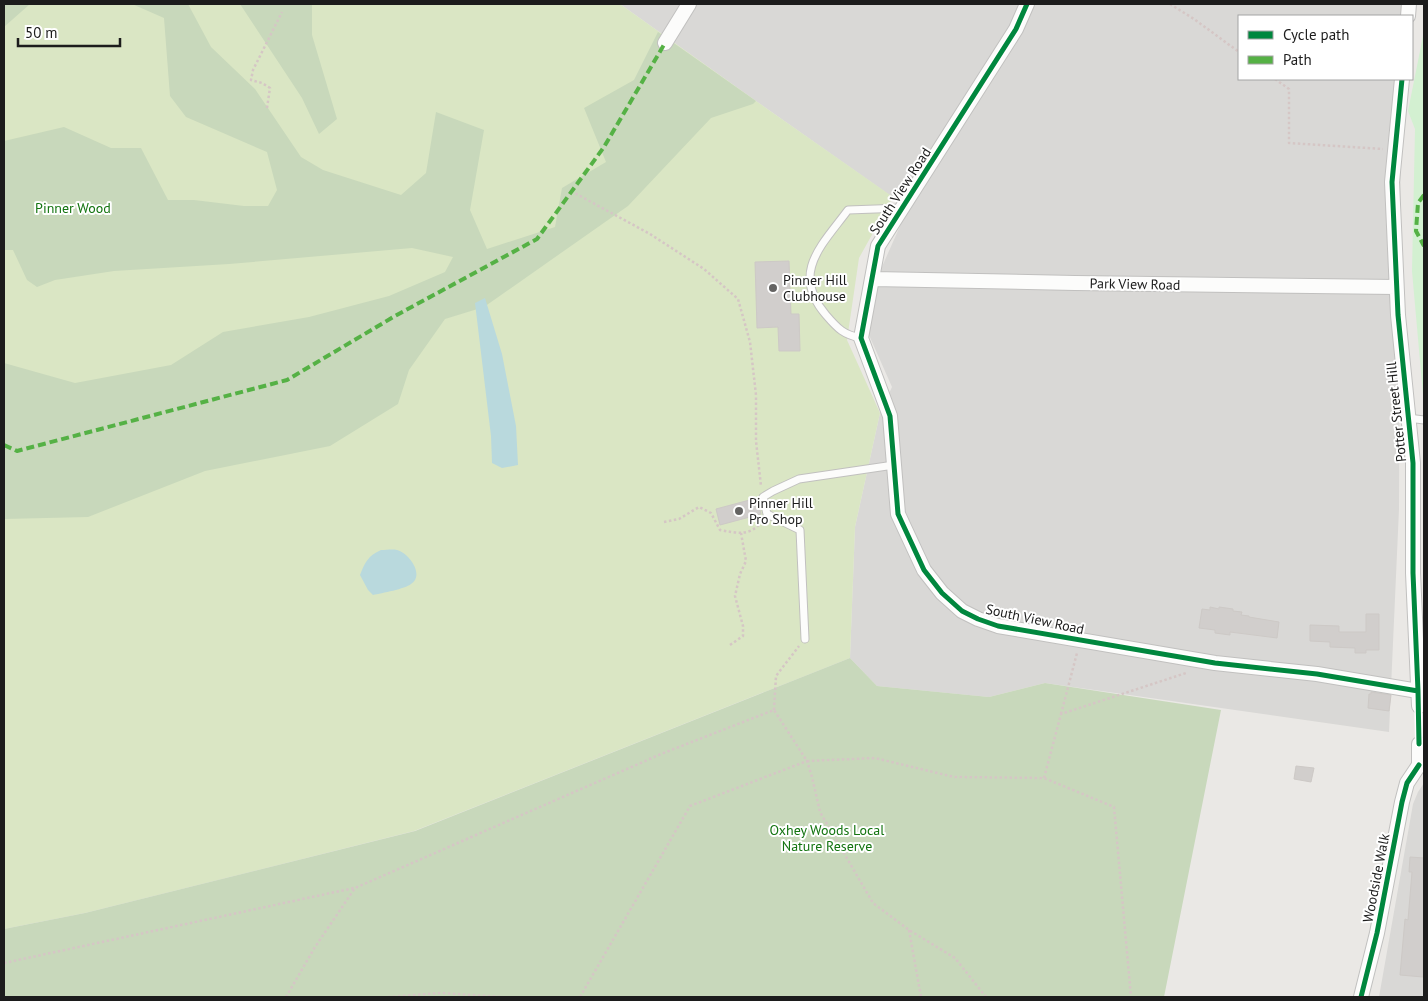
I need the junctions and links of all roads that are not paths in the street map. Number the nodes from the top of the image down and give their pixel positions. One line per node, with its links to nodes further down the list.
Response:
1 (689, 4): 3 (street)
2 (1027, 4): 5 (street, South View Road)
3 (665, 43)
4 (1402, 80): 7 (street, Potter Street Hill)
5 (903, 208): 6 (street, South View Road); 8 (lane)
6 (873, 279): 7 (street, Park View Road); 8 (street, South View Road)
7 (1396, 287): 9 (street, Potter Street Hill)
8 (861, 338): 11 (street, South View Road)
9 (1408, 418): 10 (lane); 13 (street, Potter Street Hill)
10 (1424, 420)
11 (894, 465): 12 (lane); 13 (street, South View Road)
12 (805, 639)
13 (1418, 691): 14 (street, Potter Street Hill)
14 (1418, 706)
15 (1419, 744): 16 (street)
16 (1422, 770): 17 (street, Woodside Walk)
17 (1361, 997)

